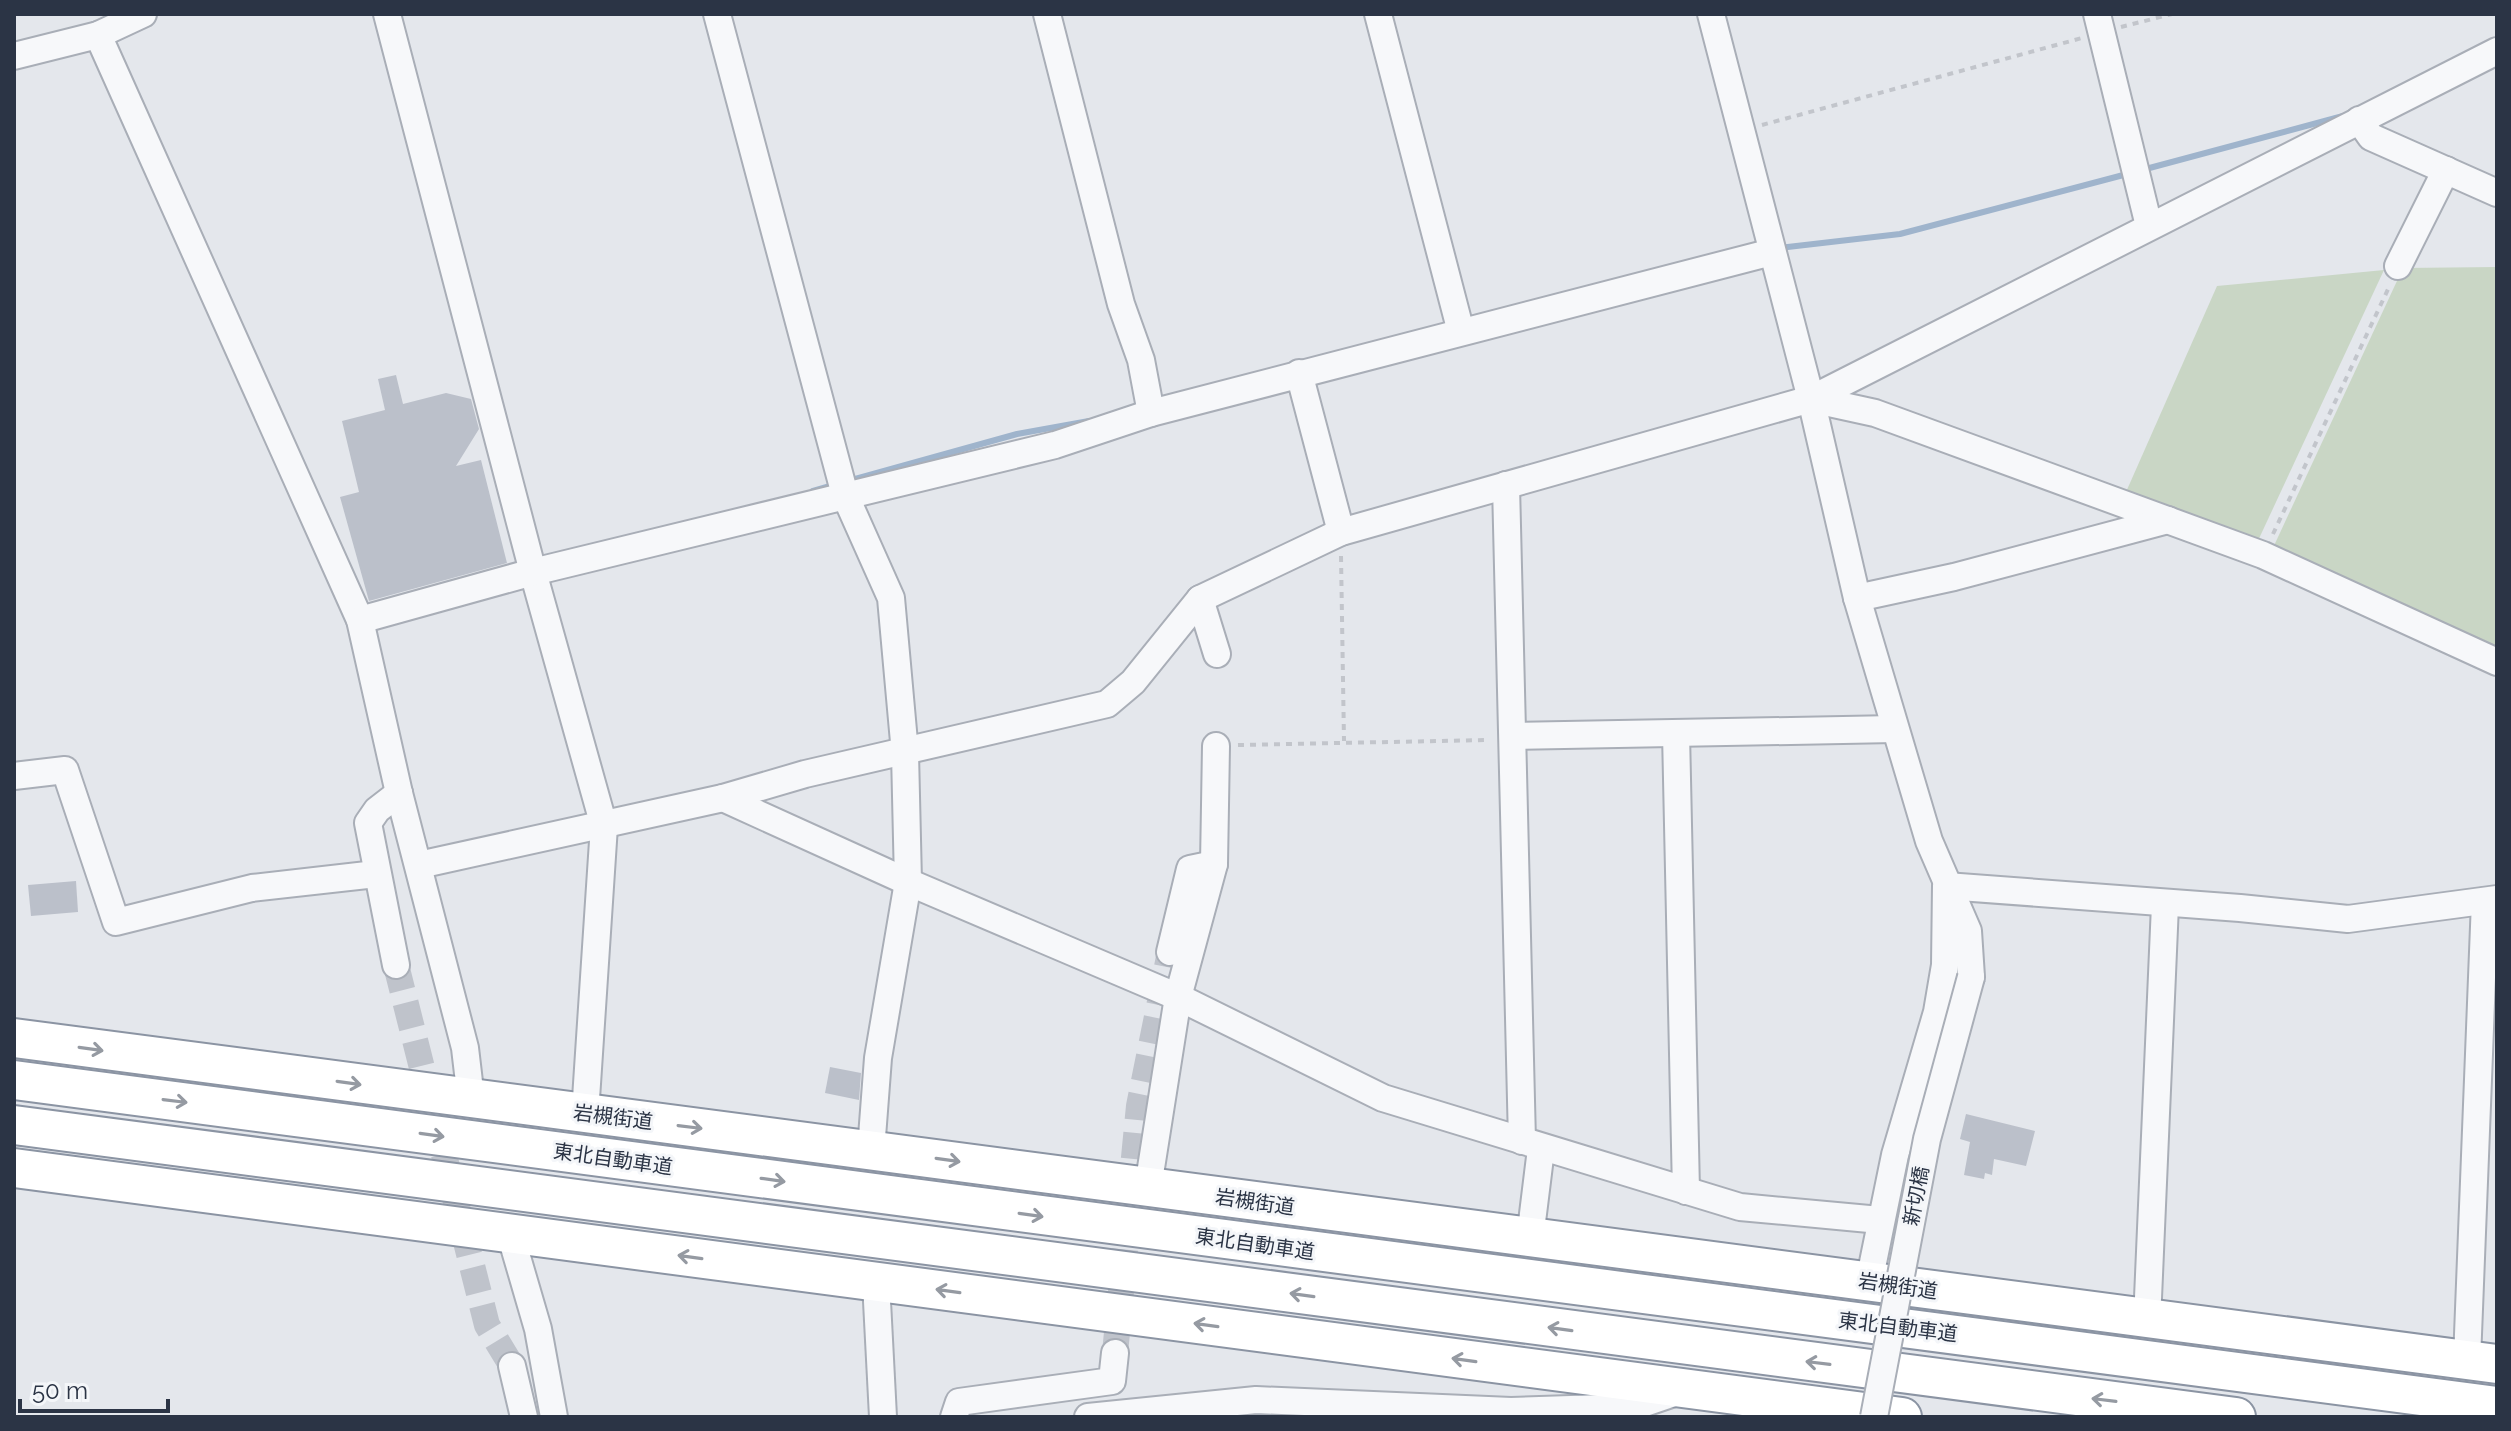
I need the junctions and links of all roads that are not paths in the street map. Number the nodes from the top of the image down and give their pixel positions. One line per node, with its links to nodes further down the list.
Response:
1 (143, 14): 8 (street)
2 (387, 14): 25 (street)
3 (717, 14): 22 (street)
4 (1047, 14): 20 (street)
5 (1378, 14): 17 (street)
6 (1711, 14): 15 (street)
7 (2100, 23): 14 (street)
8 (98, 35): 10 (street); 28 (street)
9 (2497, 51): 11 (street)
10 (14, 56)
11 (2359, 120): 12 (street); 14 (street)
12 (2446, 170): 13 (street); 16 (street)
13 (2497, 193)
14 (2149, 226): 19 (street)
15 (1772, 252): 17 (street); 19 (street)
16 (2398, 266)
17 (1461, 332): 18 (street)
18 (1299, 373): 20 (street); 24 (street)
19 (1811, 399): 21 (street); 23 (street); 26 (street)
20 (1151, 413): 22 (street)
21 (1506, 485): 24 (street); 33 (street)
22 (845, 495): 25 (street); 35 (street)
23 (2168, 520): 26 (street); 30 (street)
24 (1341, 532): 27 (street)
25 (533, 572): 28 (street); 39 (street)
26 (1857, 598): 31 (street)
27 (1200, 599): 29 (street); 35 (street)
28 (360, 620): 37 (street)
29 (1217, 654)
30 (2497, 662)
31 (1895, 729): 32 (street); 44 (street)
32 (1676, 733): 33 (street); 59 (street)
33 (1513, 738): 55 (street)
34 (1216, 746): 40 (street)
35 (905, 753): 38 (street); 43 (street)
36 (14, 776): 42 (street)
37 (399, 793): 41 (street); 42 (street)
38 (723, 798): 39 (street); 43 (street)
39 (604, 826): 41 (street); 53 (street)
40 (1214, 864): 47 (street); 49 (street)
41 (419, 865): 52 (street)
42 (376, 874): 48 (street)
43 (908, 882): 49 (street); 56 (street)
44 (1946, 886): 46 (street); 60 (street); 79 (street, 新切橋, bridge)
45 (2491, 900): 46 (street); 67 (street)
46 (2165, 905): 65 (street)
47 (1170, 952)
48 (396, 965)
49 (1178, 997): 55 (street); 58 (street)
50 (14, 1038): 52 (highway, 岩槻街道, one-way to 52)
51 (14, 1080): 71 (highway, 東北自動車道, one-way to 71)
52 (471, 1099): 53 (highway, 岩槻街道)
53 (585, 1114): 56 (highway, 岩槻街道, one-way to 56)
54 (14, 1125): 81 (highway, one-way to 54)
55 (1531, 1145): 59 (street); 62 (street)
56 (871, 1150): 58 (highway, 岩槻街道, one-way to 58)
57 (14, 1168): 61 (highway)
58 (1148, 1187): 62 (highway, 岩槻街道)
59 (1686, 1191): 60 (street)
60 (1880, 1220): 64 (street)
61 (510, 1233): 63 (highway, one-way to 61); 75 (street)
62 (1530, 1238): 64 (highway, 岩槻街道)
63 (876, 1282): 69 (highway, one-way to 63); 76 (street)
64 (1869, 1282): 65 (highway, 岩槻街道)
65 (2147, 1321): 67 (highway, 岩槻街道)
66 (1115, 1353): 77 (street)
67 (2482, 1362)
68 (512, 1366): 74 (street)
69 (1517, 1368): 70 (highway); 73 (street)
70 (1687, 1389): 73 (street); 80 (highway)
71 (2497, 1406)
72 (1133, 1414): 73 (street); 78 (street)
73 (1511, 1414)
74 (524, 1417)
75 (554, 1417)
76 (883, 1417)
77 (954, 1417)
78 (1088, 1417)
79 (1874, 1417)
80 (1898, 1417)
81 (2236, 1417)

